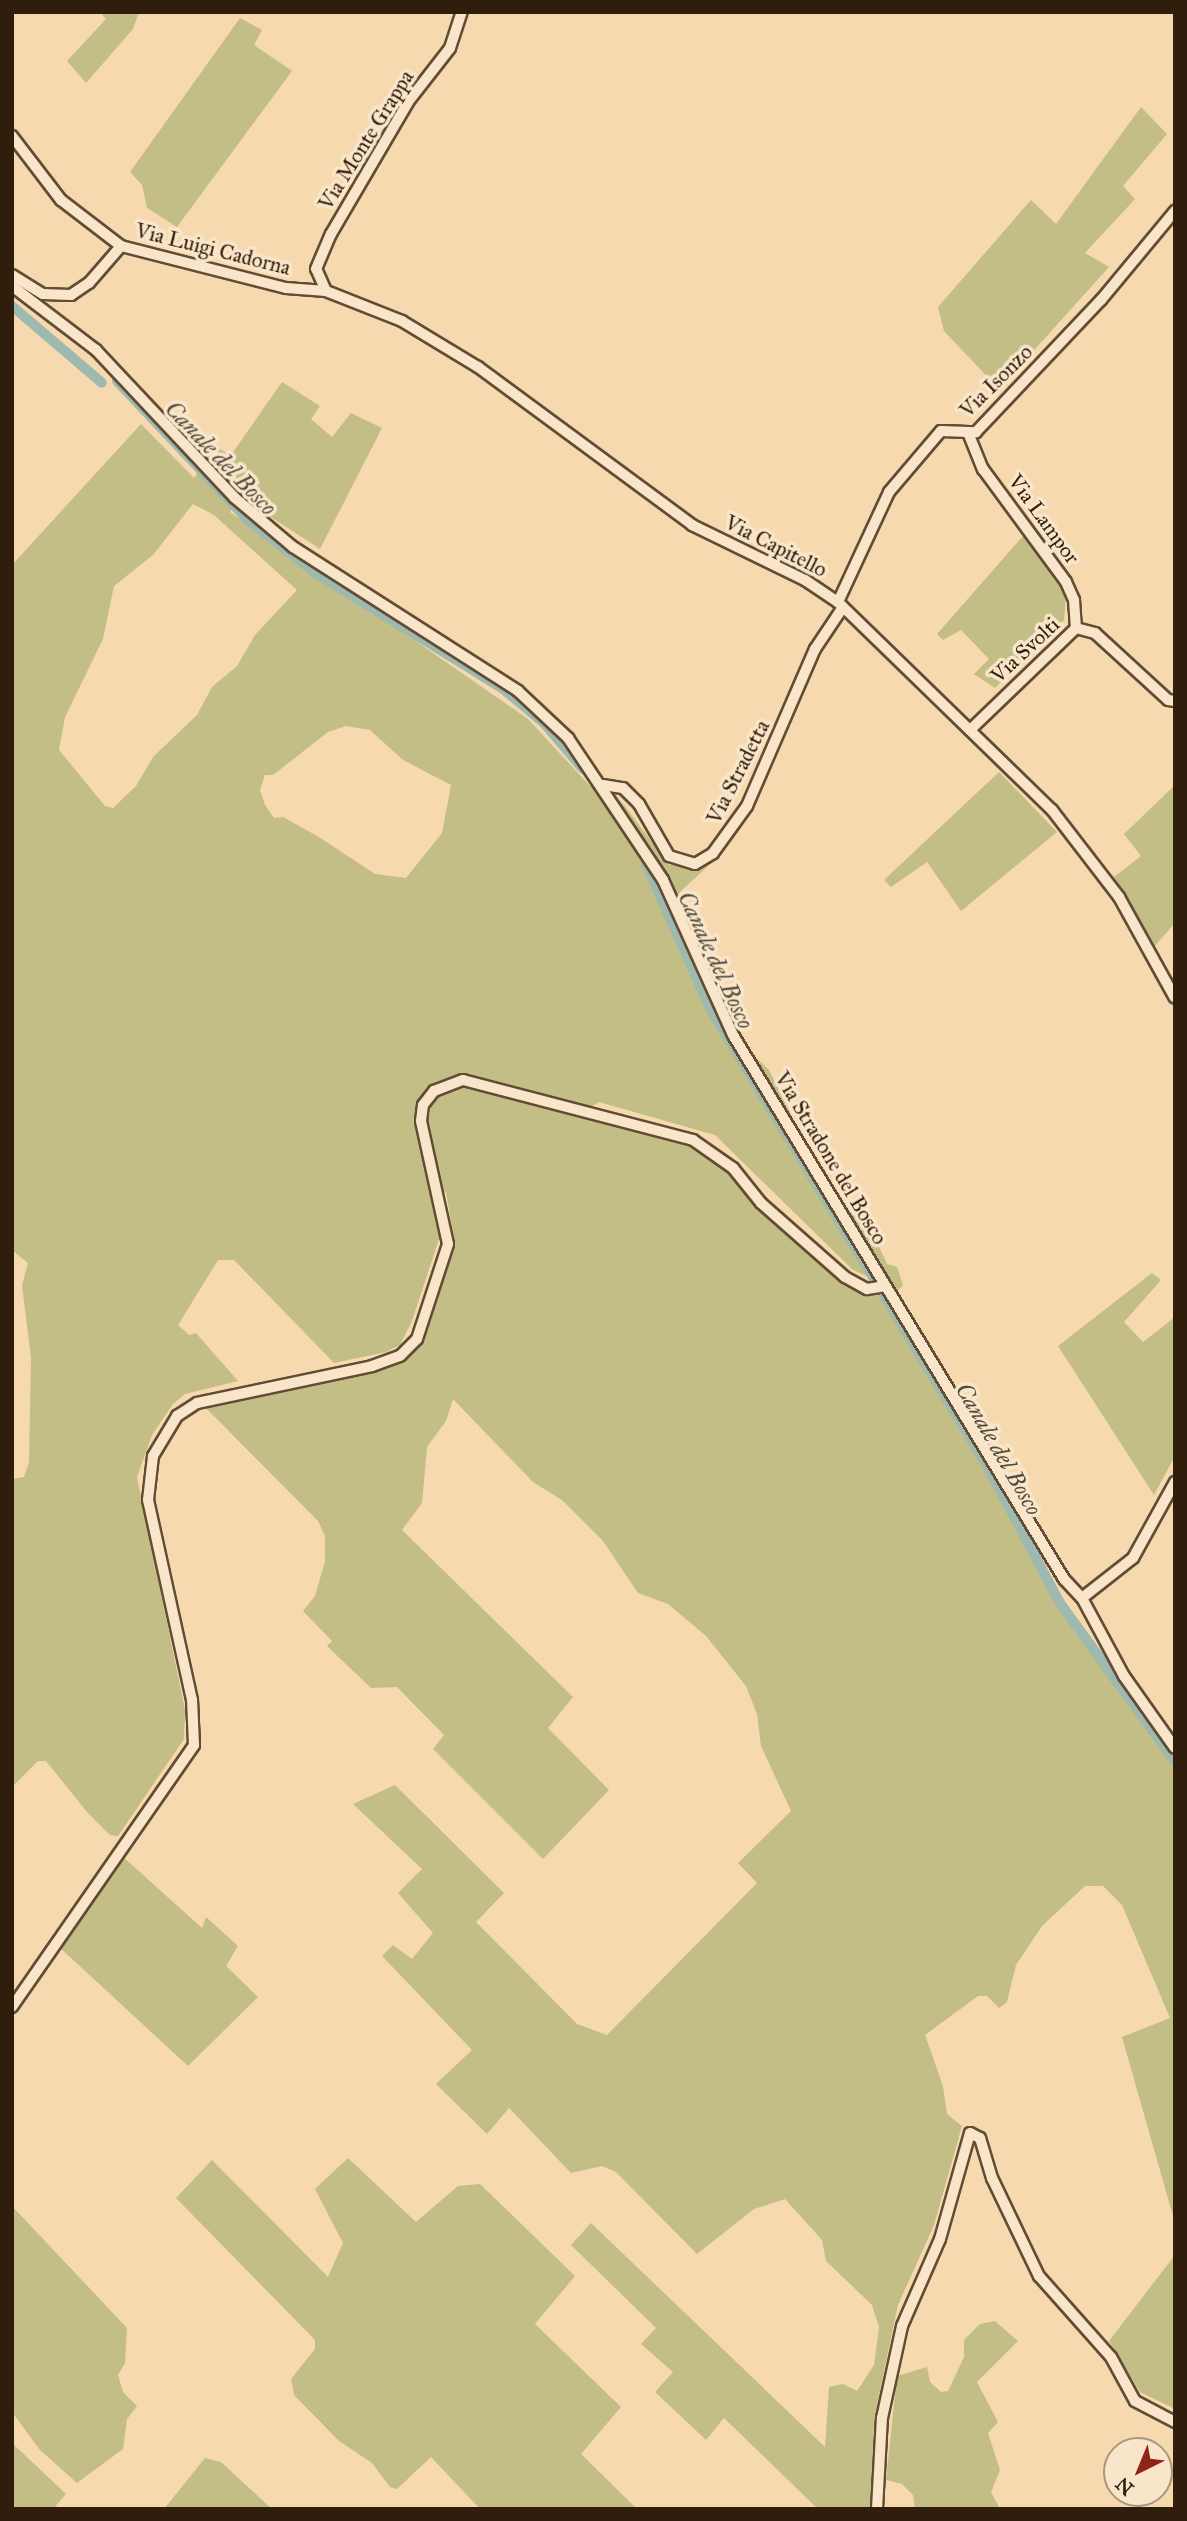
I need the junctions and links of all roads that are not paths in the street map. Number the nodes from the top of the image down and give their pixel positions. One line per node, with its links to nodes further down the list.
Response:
1 (462, 12): 7 (street, Via Monte Grappa)
2 (12, 136): 4 (street, Via Luigi Cadorna)
3 (1175, 211): 8 (street, Via Isonzo)
4 (121, 246): 5 (street); 7 (street, Via Luigi Cadorna)
5 (12, 275)
6 (12, 286): 13 (street, Via Stradone del Bosco)
7 (326, 291): 9 (street, Via Capitello)
8 (969, 436): 9 (street, Via Isonzo); 10 (street, Via Lampor)
9 (841, 605): 12 (street, Via Capitello); 13 (street, Via Stradetta)
10 (1076, 628): 11 (street, Via Svolti); 12 (street, Via Svolti)
11 (1175, 701)
12 (970, 730): 14 (street, Via Capitello)
13 (603, 785): 15 (street, Via Stradone del Bosco)
14 (1174, 992)
15 (882, 1288): 17 (street, Via Stradone del Bosco); 19 (street)
16 (1175, 1482): 17 (street)
17 (1082, 1598): 18 (street, Via Stradone del Bosco)
18 (1175, 1748)
19 (12, 2007)
20 (1175, 2422): 21 (street)
21 (877, 2509)

